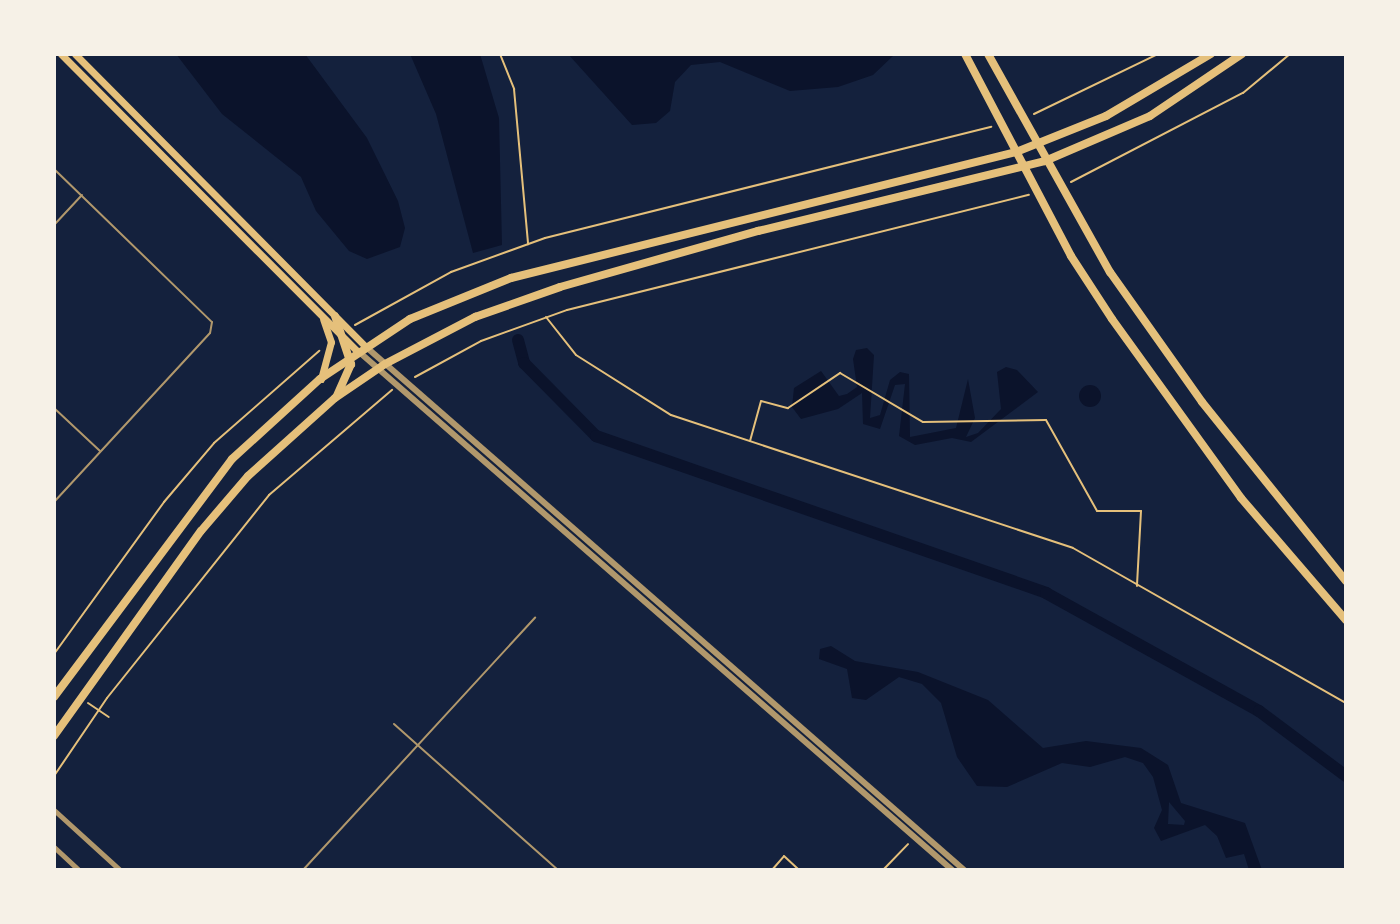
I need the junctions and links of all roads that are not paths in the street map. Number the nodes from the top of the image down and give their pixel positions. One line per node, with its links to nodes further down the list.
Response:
1 (61, 54): 14 (main road)
2 (75, 54): 15 (main road)
3 (966, 54): 8 (main road)
4 (988, 54): 7 (main road)
5 (1211, 54): 7 (main road)
6 (1242, 54): 9 (main road)
7 (1037, 145): 8 (main road); 9 (main road)
8 (1016, 152): 10 (main road); 17 (main road)
9 (1045, 161): 10 (main road); 25 (main road)
10 (1025, 168): 18 (main road); 27 (main road)
11 (54, 170): 12 (lane)
12 (82, 195): 13 (lane); 23 (lane)
13 (54, 225)
14 (320, 314): 16 (main road); 20 (main road)
15 (335, 316): 16 (main road); 17 (main road)
16 (346, 339): 17 (main road)
17 (358, 351): 18 (street); 19 (street); 20 (main road); 21 (main road)
18 (385, 364): 19 (main road); 41 (street)
19 (376, 370): 21 (main road); 40 (street)
20 (320, 379): 28 (main road)
21 (335, 398): 30 (main road)
22 (54, 408): 23 (lane)
23 (101, 452): 24 (lane)
24 (54, 502)
25 (1346, 581)
26 (535, 618): 31 (lane)
27 (1346, 620)
28 (54, 697)
29 (394, 724): 31 (lane)
30 (54, 736)
31 (420, 747): 34 (lane); 37 (lane)
32 (54, 810): 36 (street)
33 (54, 847): 35 (street)
34 (553, 866): 38 (lane); 39 (lane)
35 (79, 870)
36 (120, 870)
37 (303, 870)
38 (549, 870)
39 (558, 870)
40 (952, 870)
41 (964, 870)

